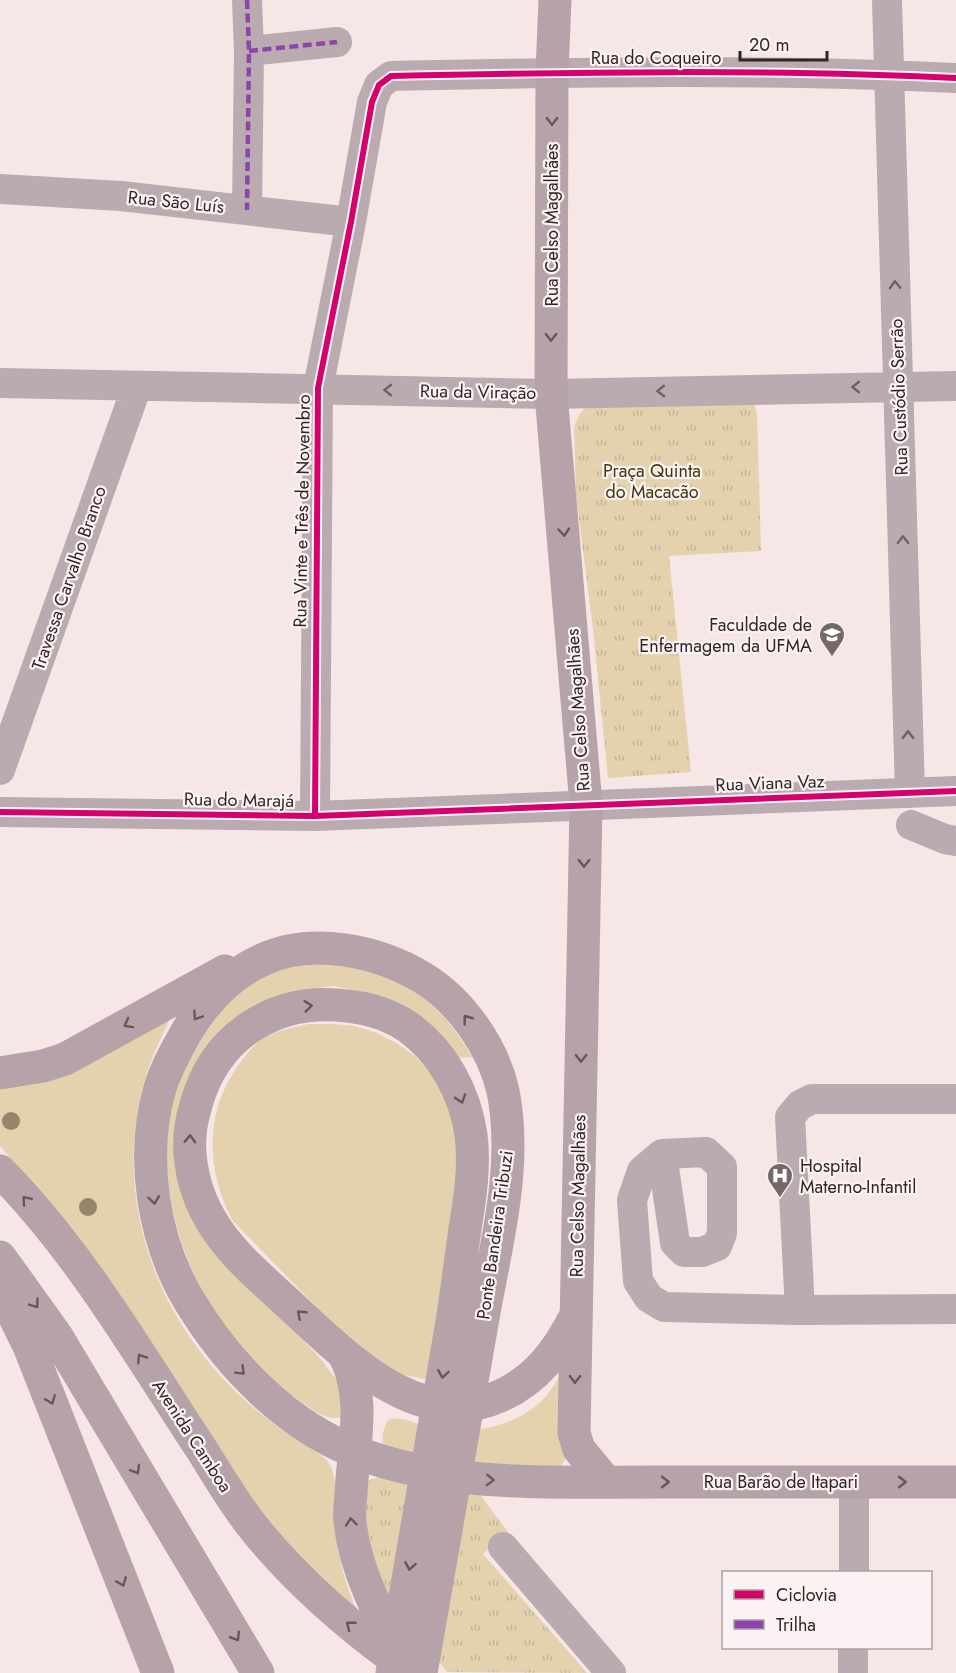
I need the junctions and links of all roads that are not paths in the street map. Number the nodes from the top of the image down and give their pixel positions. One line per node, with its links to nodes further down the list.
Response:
1 (247, 0): 5 (street)
2 (555, 0): 6 (main road, Rua Celso Magalhães)
3 (886, 0): 7 (street, Rua Custódio Serrão)
4 (337, 42): 5 (street)
5 (249, 51): 11 (street)
6 (552, 73): 7 (street, Rua do Coqueiro); 9 (street, Rua do Coqueiro); 18 (main road, Rua Celso Magalhães, one-way to 18)
7 (888, 74): 8 (street, Rua do Coqueiro); 15 (street, Rua Custódio Serrão, one-way to 7)
8 (956, 78)
9 (372, 102): 12 (street, Rua Vinte e Três de Novembro)
10 (0, 189): 11 (street, Rua São Luís)
11 (247, 210): 12 (street, Rua São Luís)
12 (351, 222): 17 (street, Rua Vinte e Três de Novembro)
13 (0, 383): 14 (street, Rua da Viração)
14 (137, 386): 17 (street, Rua da Viração); 19 (street, Travessa Carvalho Branco)
15 (899, 386): 16 (street, Rua da Viração); 18 (street, Rua da Viração, one-way to 18); 21 (street, Rua Custódio Serrão, one-way to 15)
16 (956, 386)
17 (318, 388): 18 (street, Rua da Viração, one-way to 17); 24 (street, Rua Vinte e Três de Novembro)
18 (551, 393): 22 (main road, Rua Celso Magalhães, one-way to 22)
19 (2, 760)
20 (956, 792): 21 (street, Rua Viana Vaz)
21 (910, 793): 22 (street, Rua Viana Vaz)
22 (586, 805): 24 (street, Rua do Marajá); 36 (main road, Rua Celso Magalhães, one-way to 36)
23 (0, 812): 24 (street, Rua do Marajá)
24 (315, 816)
25 (911, 825): 26 (street)
26 (956, 841)
27 (275, 955): 28 (main road, one-way to 28); 37 (main road, Ponte Bandeira Tribuzi, one-way to 27); 39 (main road, Ponte Bandeira Tribuzi, one-way to 39)
28 (0, 1073)
29 (956, 1099): 35 (street)
30 (662, 1154): 35 (street)
31 (0, 1171): 48 (main road, Avenida Camboa, one-way to 31)
32 (0, 1257): 47 (main road, one-way to 47)
33 (0, 1287): 46 (main road, one-way to 46)
34 (956, 1309): 35 (street)
35 (800, 1310)
36 (575, 1316): 38 (main road, Ponte Bandeira Tribuzi); 40 (main road, Rua Celso Magalhães, one-way to 40)
37 (468, 1317): 38 (main road, Ponte Bandeira Tribuzi, one-way to 37); 48 (main road, Ponte Bandeira Tribuzi, bridge)
38 (344, 1354): 39 (main road)
39 (355, 1452): 40 (main road, Ponte Bandeira Tribuzi, one-way to 40); 48 (main road, one-way to 39)
40 (606, 1482): 41 (main road, Rua Barão de Itapari, one-way to 41)
41 (854, 1482): 42 (main road, Rua Barão de Itapari, one-way to 42); 44 (street)
42 (956, 1482)
43 (503, 1547): 49 (street)
44 (854, 1571)
45 (853, 1649): 50 (street)
46 (158, 1673)
47 (258, 1673)
48 (410, 1673)
49 (611, 1673)
50 (853, 1673)

